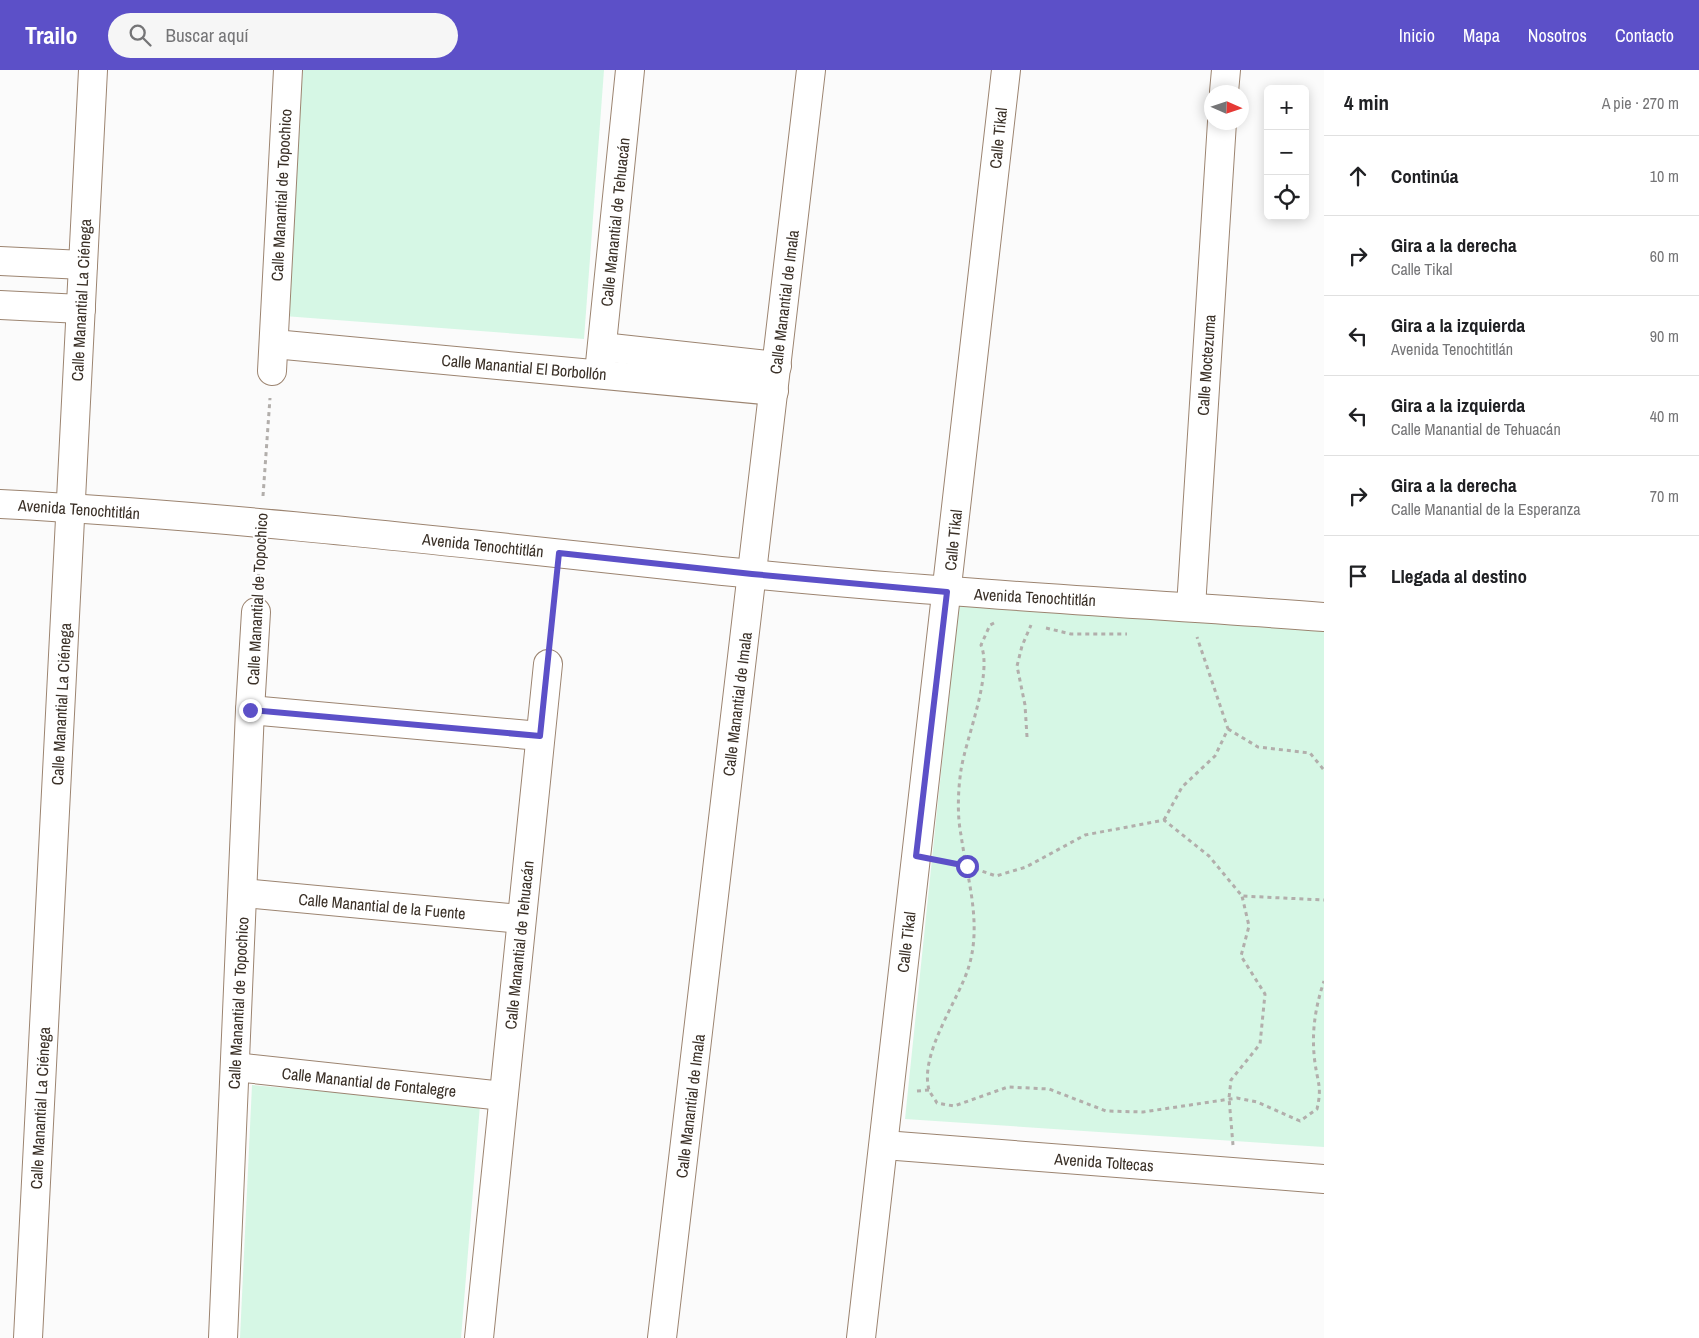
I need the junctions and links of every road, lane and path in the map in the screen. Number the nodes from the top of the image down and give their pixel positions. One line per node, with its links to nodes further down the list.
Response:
1 (93, 70): 10 (street, Calle Manantial La Ciénega)
2 (288, 70): 13 (street, Calle Manantial de Topochico)
3 (630, 70): 14 (street, Calle Manantial de Tehuacán)
4 (811, 70): 17 (street, Calle Manantial de Imala)
5 (1006, 70): 23 (street, Calle Tikal)
6 (1226, 70): 7 (street)
7 (1225, 85)
8 (1221, 130): 25 (street, Calle Moctezuma)
9 (0, 261): 10 (street)
10 (83, 265): 12 (street, Calle Manantial La Ciénega)
11 (0, 305): 12 (street)
12 (81, 310): 19 (street, Calle Manantial La Ciénega)
13 (274, 344): 15 (street, Calle Manantial de Topochico); 16 (street, Calle Manantial El Borbollón)
14 (602, 347): 16 (street, Calle Manantial de Tehuacán); 17 (street, Calle Manantial El Borbollón)
15 (272, 371): 20 (path, Calle Manantial de Topochico)
16 (598, 374): 17 (street, Calle Manantial El Borbollón)
17 (776, 378): 22 (street, Calle Manantial de Imala)
18 (0, 504): 19 (street, Avenida Tenochtitlán)
19 (71, 507): 20 (street, Avenida Tenochtitlán); 52 (street, Calle Manantial La Ciénega)
20 (261, 522): 21 (street, Avenida Tenochtitlán); 26 (path, Calle Manantial de Topochico)
21 (559, 553): 22 (street, Avenida Tenochtitlán); 32 (path)
22 (752, 574): 23 (street, Avenida Tenochtitlán); 55 (street, Calle Manantial de Imala)
23 (947, 592): 24 (street, Avenida Tenochtitlán); 39 (street, Calle Tikal)
24 (1057, 597): 25 (street, Avenida Tenochtitlán); 30 (path)
25 (1191, 607): 27 (street, Avenida Tenochtitlán); 34 (path)
26 (256, 612): 33 (street, Calle Manantial de Topochico)
27 (1324, 617)
28 (997, 622): 40 (path)
29 (1024, 622): 30 (path)
30 (1031, 624): 31 (path); 36 (path)
31 (1137, 634)
32 (548, 664): 35 (street, Calle Manantial de Tehuacán)
33 (250, 710): 35 (street); 41 (street, Calle Manantial de Topochico)
34 (1228, 729): 37 (path); 38 (path)
35 (540, 736): 44 (street, Calle Manantial de Tehuacán)
36 (1027, 737)
37 (1324, 770)
38 (1164, 820): 40 (path); 42 (path)
39 (916, 856): 40 (path); 49 (street, Calle Tikal)
40 (967, 866): 48 (path)
41 (243, 894): 44 (street, Calle Manantial de la Fuente); 46 (street, Calle Manantial de Topochico)
42 (1242, 896): 43 (path); 48 (path)
43 (1324, 900)
44 (521, 919): 47 (street, Calle Manantial de Tehuacán)
45 (1324, 981): 48 (path)
46 (235, 1067): 47 (street, Calle Manantial de Fontalegre); 53 (street, Calle Manantial de Topochico)
47 (503, 1096): 54 (street, Calle Manantial de Tehuacán)
48 (1229, 1098): 50 (path)
49 (884, 1145): 50 (street, Avenida Toltecas); 56 (street, Calle Tikal)
50 (1234, 1172): 51 (street, Avenida Toltecas)
51 (1324, 1179)
52 (28, 1338)
53 (223, 1338)
54 (479, 1338)
55 (662, 1338)
56 (867, 1338)

